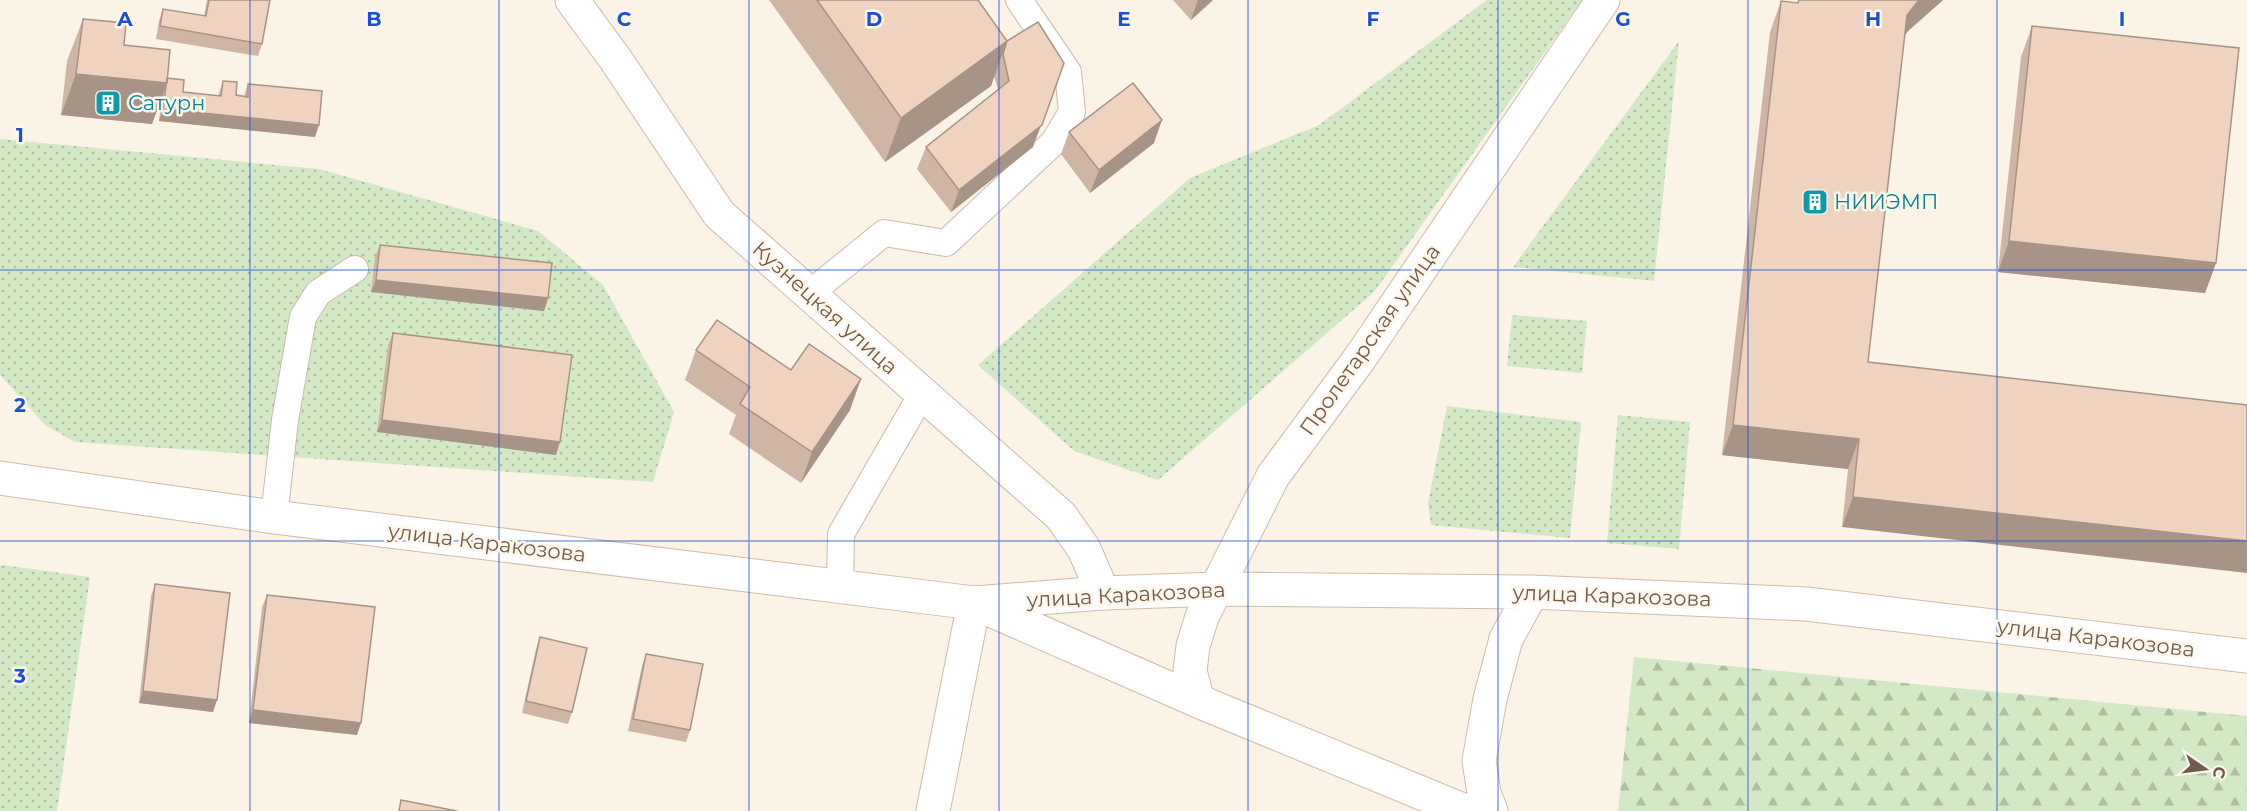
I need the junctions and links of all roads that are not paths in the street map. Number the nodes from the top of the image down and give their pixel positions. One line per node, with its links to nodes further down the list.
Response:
1 (572, 0): 5 (main road, Кузнецкая улица)
2 (1019, 0): 5 (lane)
3 (1603, 0): 10 (main road, Пролетарская улица)
4 (355, 269): 8 (lane)
5 (809, 294): 6 (main road, Кузнецкая улица)
6 (921, 394): 9 (lane); 12 (main road, Кузнецкая улица)
7 (0, 478): 8 (main road, улица Каракозова)
8 (274, 517): 9 (main road, улица Каракозова)
9 (840, 586): 13 (main road, улица Каракозова)
10 (1217, 589): 11 (main road, улица Каракозова); 12 (main road, улица Каракозова); 15 (main road, Пролетарская улица)
11 (1532, 592): 14 (main road, улица Каракозова); 18 (main road)
12 (1103, 593): 13 (main road, улица Каракозова)
13 (974, 603): 15 (main road, улица Каракозова); 16 (main road)
14 (2247, 656)
15 (1198, 701): 17 (main road, улица Каракозова)
16 (933, 811)
17 (1465, 811)
18 (1491, 811)

